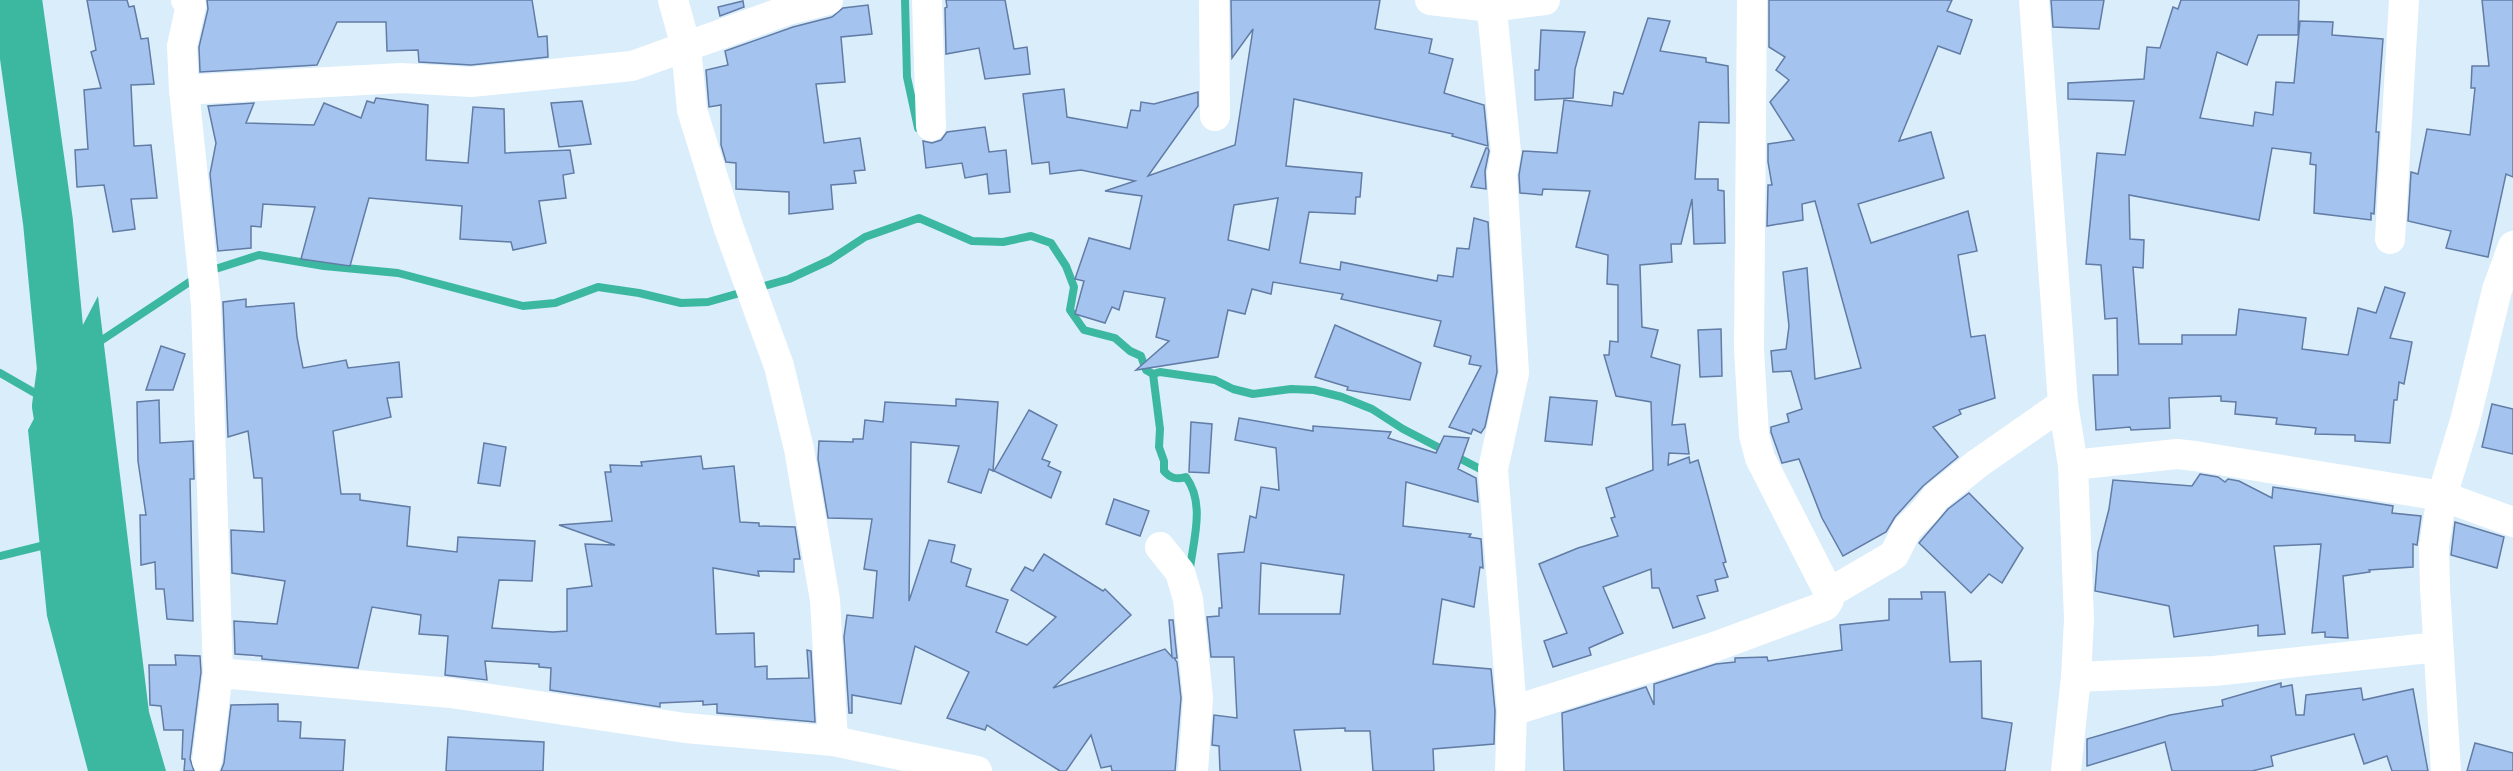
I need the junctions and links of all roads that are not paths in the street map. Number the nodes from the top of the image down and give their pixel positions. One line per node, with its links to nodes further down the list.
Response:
1 (674, 0): 12 (street)
2 (828, 0): 12 (street)
3 (927, 0): 15 (street)
4 (1214, 0): 14 (street)
5 (1430, 0): 11 (street)
6 (1545, 0): 11 (street)
7 (1752, 0): 23 (street)
8 (2034, 0): 18 (street)
9 (2404, 0): 16 (street)
10 (191, 2): 13 (street)
11 (1491, 4): 27 (street)
12 (686, 47): 13 (street); 28 (street)
13 (184, 90): 25 (street)
14 (1215, 116)
15 (931, 126)
16 (2390, 239)
17 (2513, 246): 20 (street)
18 (2062, 404): 19 (street); 23 (street)
19 (2073, 465): 20 (street); 26 (street)
20 (2442, 496): 21 (street); 24 (street)
21 (2513, 522)
22 (1160, 548): 31 (street)
23 (1829, 593): 27 (street)
24 (2438, 647): 26 (street); 34 (street)
25 (218, 673): 28 (street); 29 (street)
26 (2076, 677): 33 (street)
27 (1512, 711): 32 (street)
28 (833, 741): 30 (street)
29 (207, 761)
30 (977, 771)
31 (1193, 771)
32 (1510, 771)
33 (2066, 771)
34 (2446, 771)

